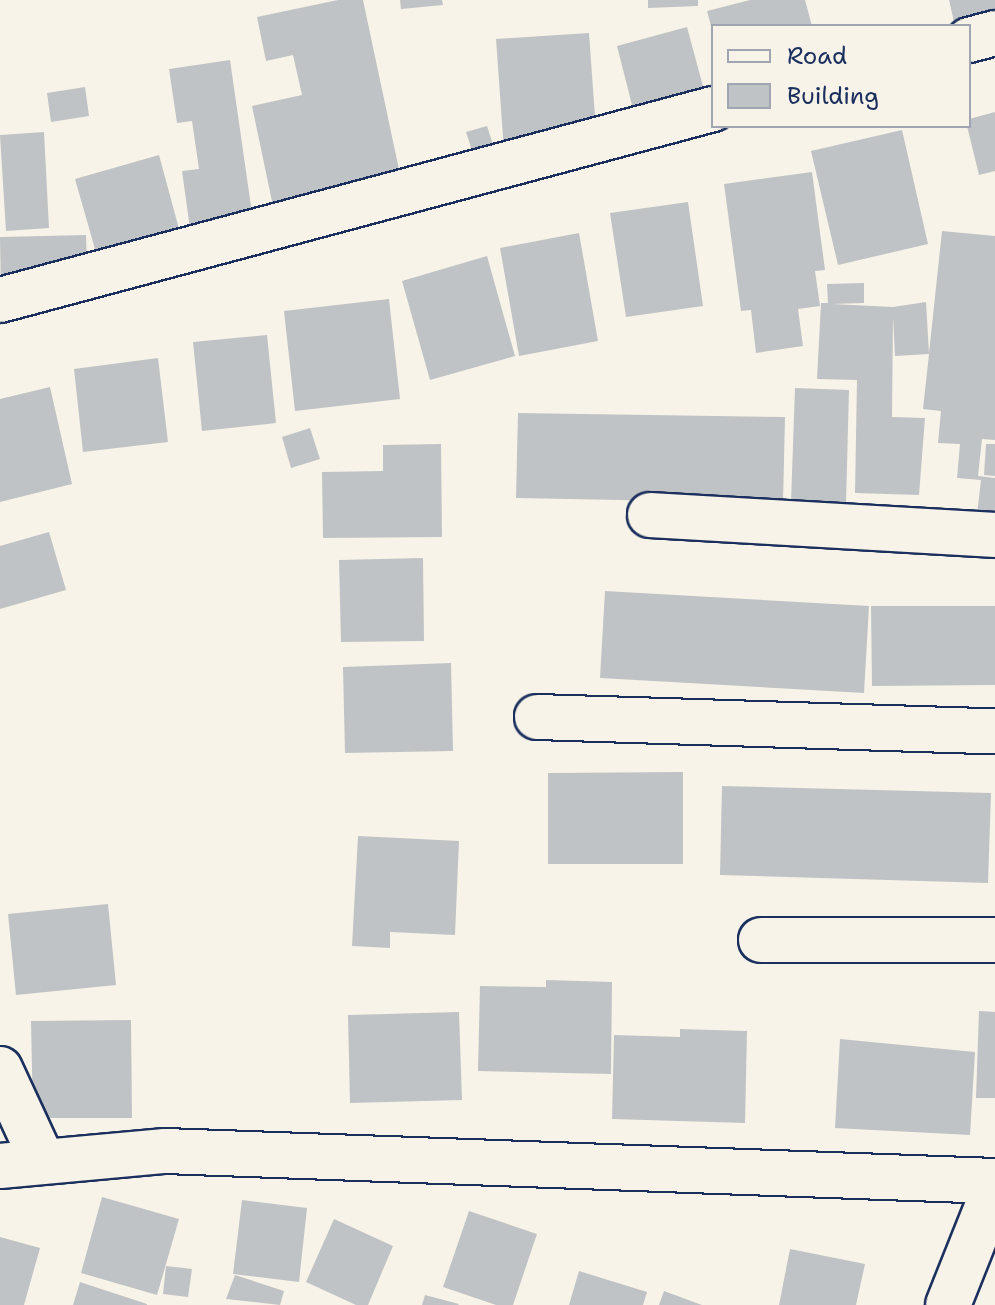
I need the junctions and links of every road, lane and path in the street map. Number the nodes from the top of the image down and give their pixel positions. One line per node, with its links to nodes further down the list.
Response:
1 (995, 33): 2 (street)
2 (971, 39)
3 (711, 110): 4 (street)
4 (0, 300)
5 (650, 515): 6 (street)
6 (995, 535)
7 (537, 717): 8 (street)
8 (995, 731)
9 (761, 940): 10 (street)
10 (995, 940)
11 (0, 1069): 12 (street)
12 (43, 1162): 13 (street); 14 (street)
13 (0, 1166)
14 (995, 1181)
15 (995, 1187): 16 (street)
16 (948, 1305)

